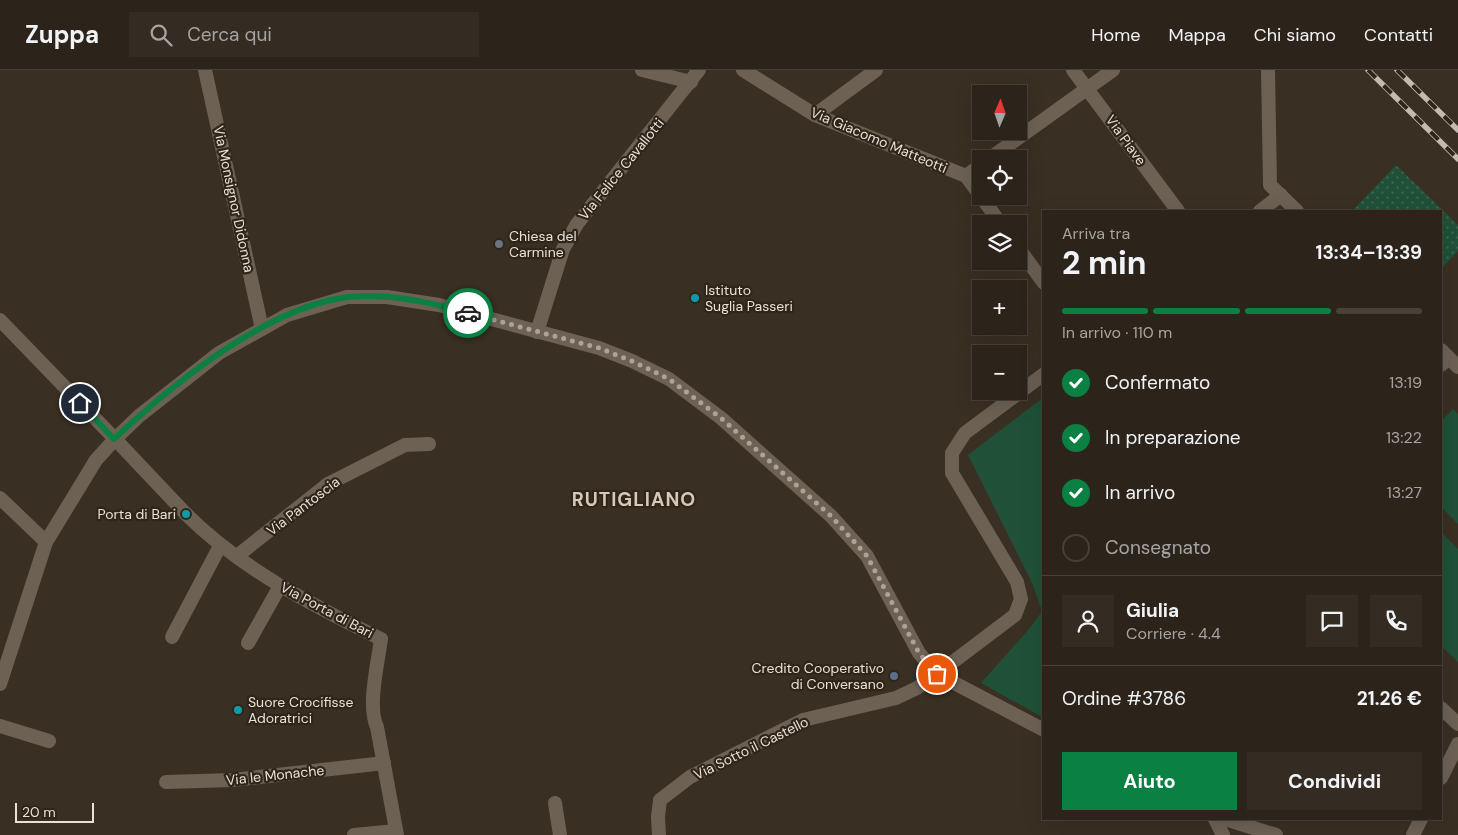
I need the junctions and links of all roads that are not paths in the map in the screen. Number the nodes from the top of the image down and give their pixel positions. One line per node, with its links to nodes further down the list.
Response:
1 (205, 70): 23 (street, Via Monsignor Didonna)
2 (642, 70): 9 (street)
3 (699, 70): 9 (street, Via Felice Cavallotti)
4 (743, 70): 11 (street, Via Giacomo Matteotti)
5 (876, 70): 11 (street)
6 (1073, 70): 10 (street, Via Piave)
7 (1113, 70): 10 (street)
8 (1268, 70): 15 (street)
9 (691, 82): 24 (street, Via Felice Cavallotti)
10 (1087, 89): 12 (street); 16 (street, Via Piave)
11 (815, 115): 14 (street, Via Giacomo Matteotti)
12 (1002, 150)
13 (972, 171): 14 (street)
14 (966, 176): 19 (street, Via Giacomo Matteotti)
15 (1281, 195): 17 (street); 18 (street)
16 (1177, 210)
17 (1261, 210)
18 (1297, 210)
19 (994, 215)
20 (1027, 260): 21 (street)
21 (1042, 280)
22 (0, 320): 26 (street, Via Porta di Bari)
23 (262, 329): 24 (street); 26 (street)
24 (537, 332): 35 (street)
25 (1042, 375): 35 (street)
26 (114, 439): 29 (street); 30 (street, Via Porta di Bari)
27 (429, 444): 31 (street, Via Pantoscia)
28 (0, 498): 29 (street)
29 (46, 542): 36 (street)
30 (220, 546): 31 (street, Via Porta di Bari); 33 (street)
31 (237, 556): 32 (street, Via Porta di Bari)
32 (280, 586): 34 (street); 43 (street, Via Porta di Bari)
33 (172, 637)
34 (248, 643)
35 (937, 674): 40 (street); 53 (street, Via Sotto il Castello)
36 (0, 684)
37 (1442, 709): 38 (street)
38 (1458, 724)
39 (0, 726): 41 (street)
40 (1042, 729)
41 (49, 741)
42 (1458, 744): 44 (street)
43 (384, 763): 45 (street, Via le Monache); 50 (street)
44 (1442, 776)
45 (166, 782)
46 (555, 803): 52 (street)
47 (1216, 820): 54 (street)
48 (1228, 820): 55 (street)
49 (1420, 820): 56 (street)
50 (397, 833): 51 (street)
51 (354, 835)
52 (560, 835)
53 (659, 835)
54 (1223, 835)
55 (1276, 835)
56 (1413, 835)

